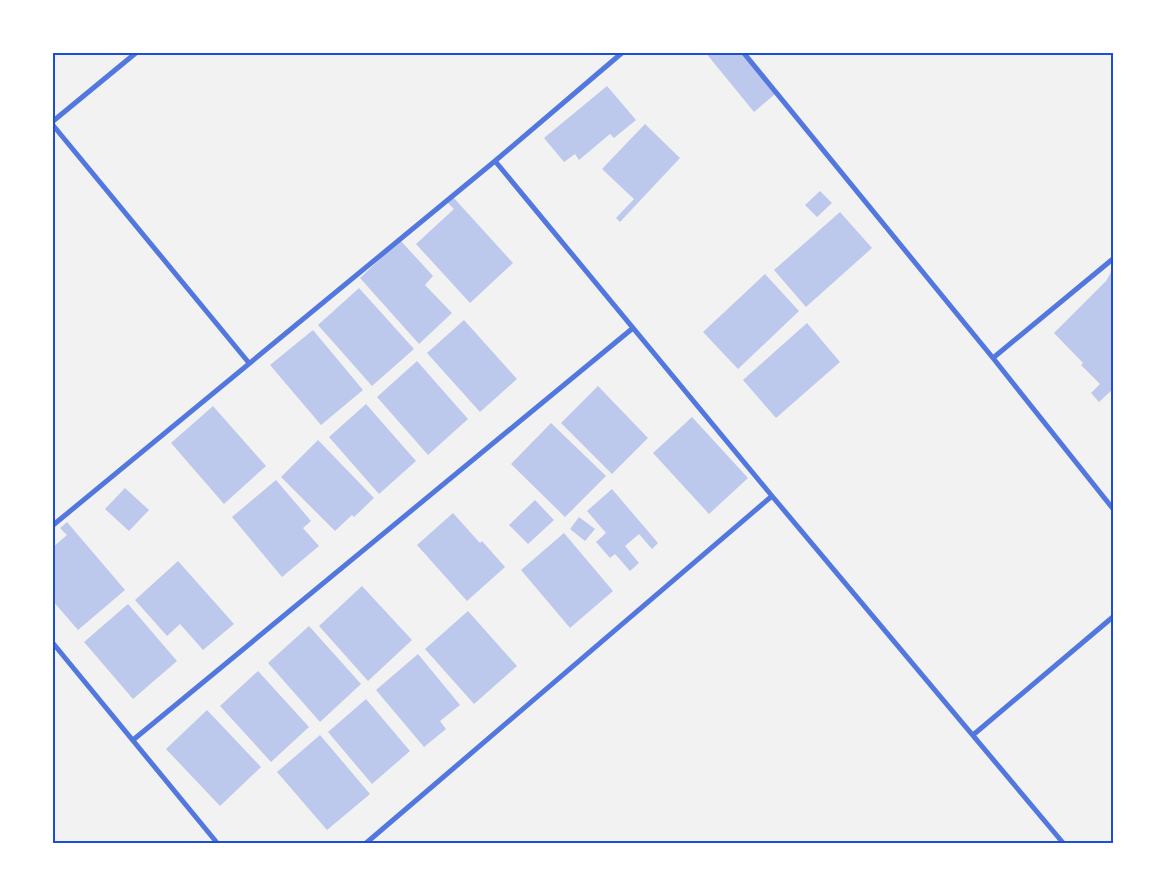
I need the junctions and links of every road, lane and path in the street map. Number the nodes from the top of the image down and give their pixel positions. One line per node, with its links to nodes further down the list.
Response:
1 (137, 52): 4 (street)
2 (623, 52): 5 (street)
3 (743, 52): 8 (street)
4 (52, 123): 9 (street)
5 (495, 161): 7 (street); 9 (street)
6 (1114, 258): 8 (street)
7 (633, 328): 10 (street); 16 (street)
8 (993, 358): 11 (street)
9 (249, 363): 12 (street)
10 (772, 496): 15 (street); 18 (street)
11 (1114, 510)
12 (52, 526)
13 (1114, 616): 15 (street)
14 (52, 642): 16 (street)
15 (973, 735): 19 (street)
16 (133, 740): 17 (street)
17 (218, 844)
18 (365, 844)
19 (1064, 844)

